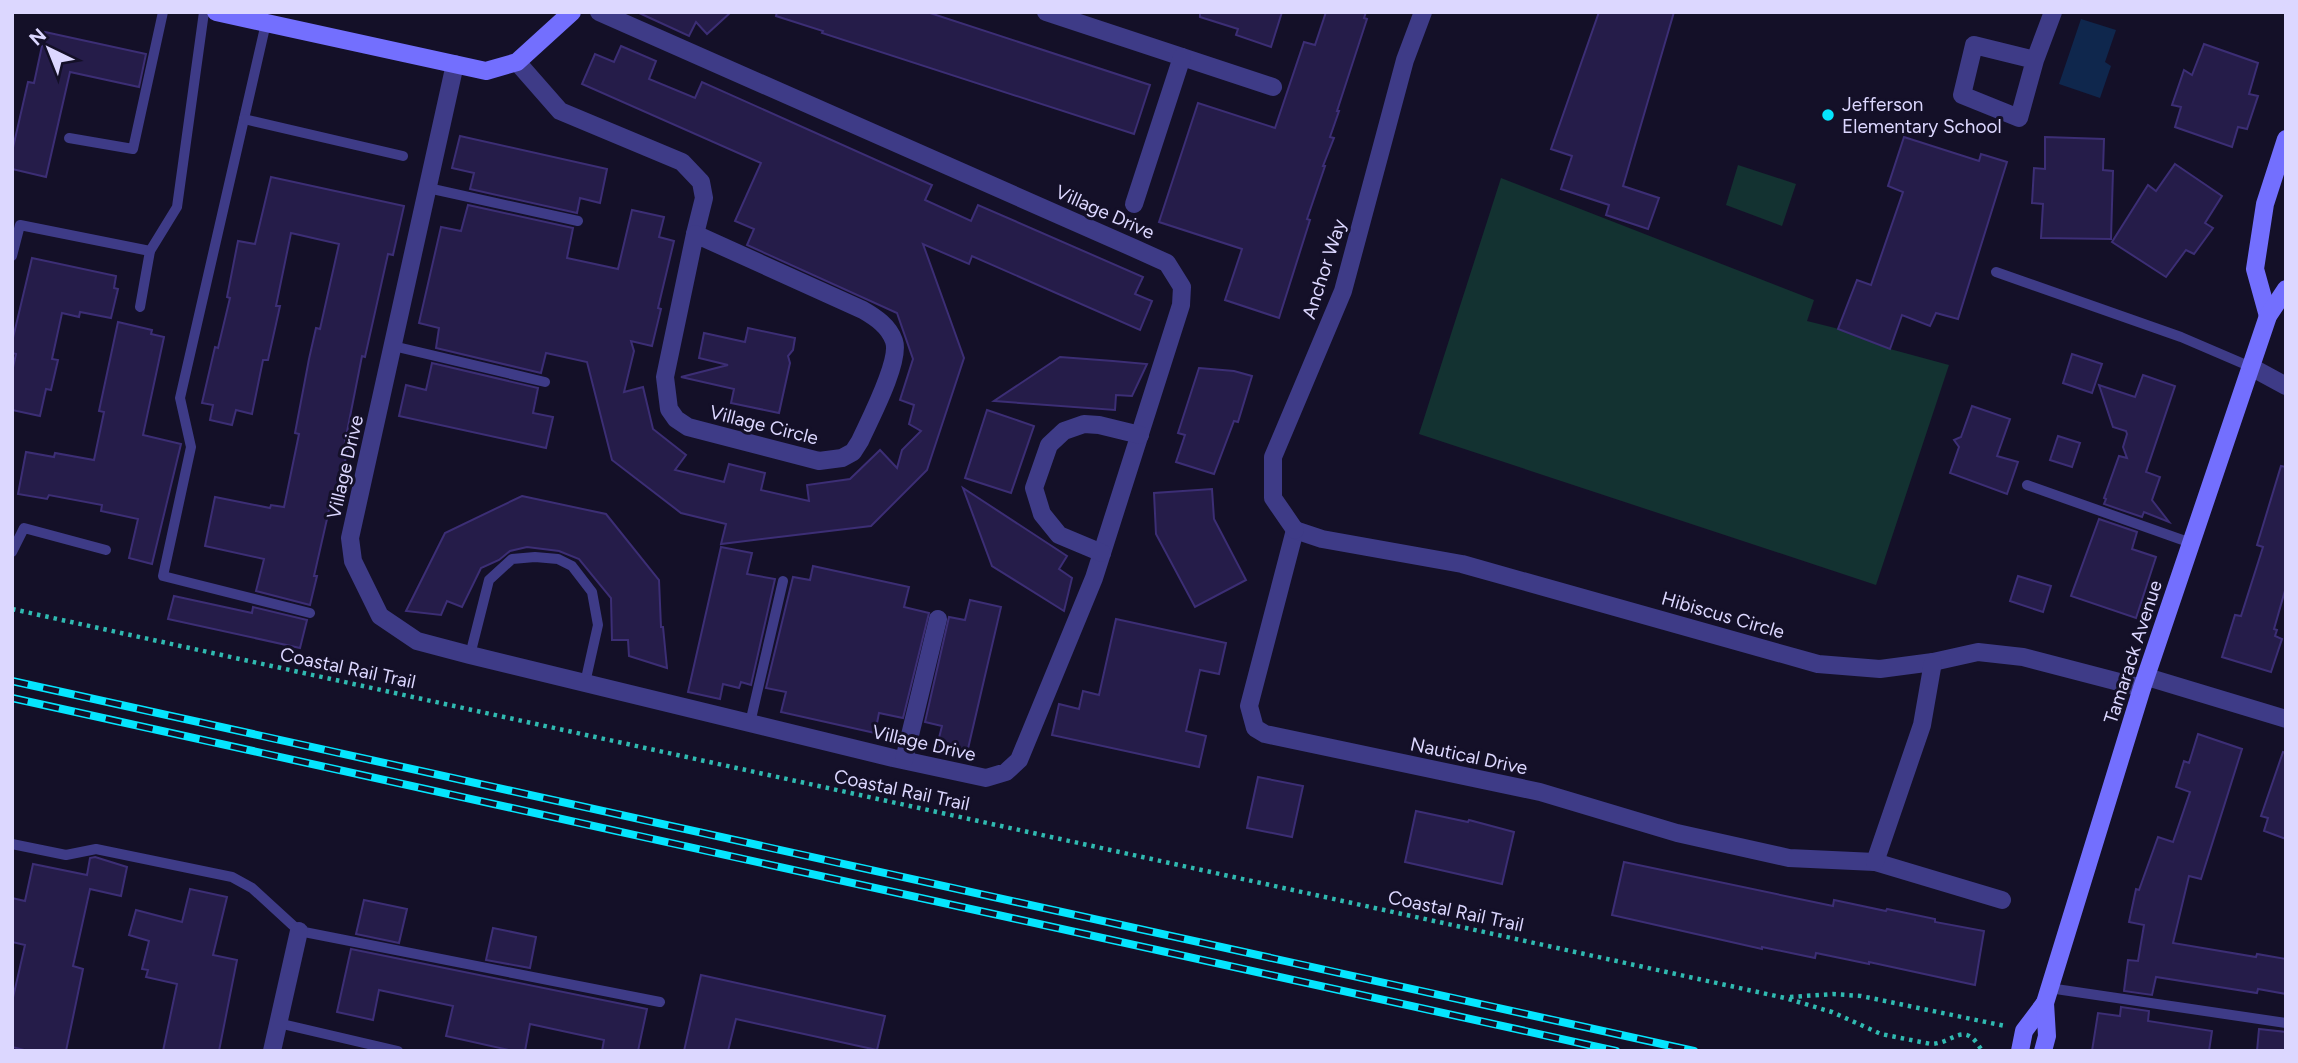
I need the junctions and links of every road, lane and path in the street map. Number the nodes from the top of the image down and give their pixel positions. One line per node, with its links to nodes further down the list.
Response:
1 (163, 12): 16 (lane)
2 (204, 12): 23 (lane)
3 (216, 12): 9 (main road)
4 (572, 12): 12 (main road)
5 (599, 12): 33 (street, Village Drive)
6 (1046, 12): 10 (street)
7 (1423, 12): 35 (street, Anchor Way)
8 (2053, 12): 11 (street)
9 (266, 23): 13 (main road); 15 (lane)
10 (1182, 57): 14 (street); 20 (street)
11 (2035, 60): 11 (street)
12 (517, 62): 13 (main road); 22 (street, Village Circle)
13 (456, 64): 19 (street, Village Drive)
14 (1273, 87)
15 (244, 119): 18 (lane); 42 (lane)
16 (69, 138)
17 (2286, 139): 28 (main road)
18 (403, 156)
19 (428, 188): 21 (lane); 29 (street, Village Drive)
20 (1134, 204)
21 (578, 221)
22 (695, 234): 22 (street, Village Circle)
23 (150, 251): 24 (lane); 27 (lane)
24 (12, 256)
25 (1996, 272): 30 (lane)
26 (2286, 289): 28 (main road, Tamarack Avenue)
27 (140, 307)
28 (2268, 316): 30 (main road, Tamarack Avenue)
29 (393, 346): 31 (lane); 44 (street, Village Drive)
30 (2251, 368): 32 (street); 36 (main road, Tamarack Avenue)
31 (545, 382)
32 (2286, 386)
33 (1140, 435): 39 (street, Village Drive); 39 (street)
34 (2027, 485): 36 (lane)
35 (1295, 530): 45 (street, Hibiscus Circle); 52 (street, Nautical Drive)
36 (2191, 542): 46 (main road, Tamarack Avenue)
37 (106, 550): 38 (lane)
38 (12, 552)
39 (1102, 553): 50 (street, Village Drive)
40 (783, 581): 49 (lane)
41 (12, 609): 56 (path, Coastal Rail Trail)
42 (310, 613)
43 (938, 619): 50 (street)
44 (470, 655): 47 (street, Village Drive); 47 (lane)
45 (1933, 662): 46 (street, Hibiscus Circle); 52 (street)
46 (2144, 682): 48 (street, Hibiscus Circle); 55 (main road, Tamarack Avenue)
47 (585, 683): 49 (street, Village Drive)
48 (2286, 719)
49 (750, 723): 50 (street, Village Drive)
50 (904, 760)
51 (12, 844): 54 (lane)
52 (1875, 862): 53 (street, Nautical Drive)
53 (2002, 900)
54 (299, 931): 57 (lane); 58 (street)
55 (2047, 995): 59 (lane); 60 (main road, Tamarack Avenue); 65 (main road, Tamarack Avenue)
56 (1785, 998): 60 (path, Coastal Rail Trail); 63 (path, Coastal Rail Trail)
57 (660, 1002)
58 (278, 1023): 61 (street); 62 (lane)
59 (2286, 1023)
60 (2024, 1031): 64 (main road, Tamarack Avenue)
61 (272, 1051)
62 (398, 1051)
63 (1982, 1051)
64 (2020, 1051)
65 (2043, 1051)

